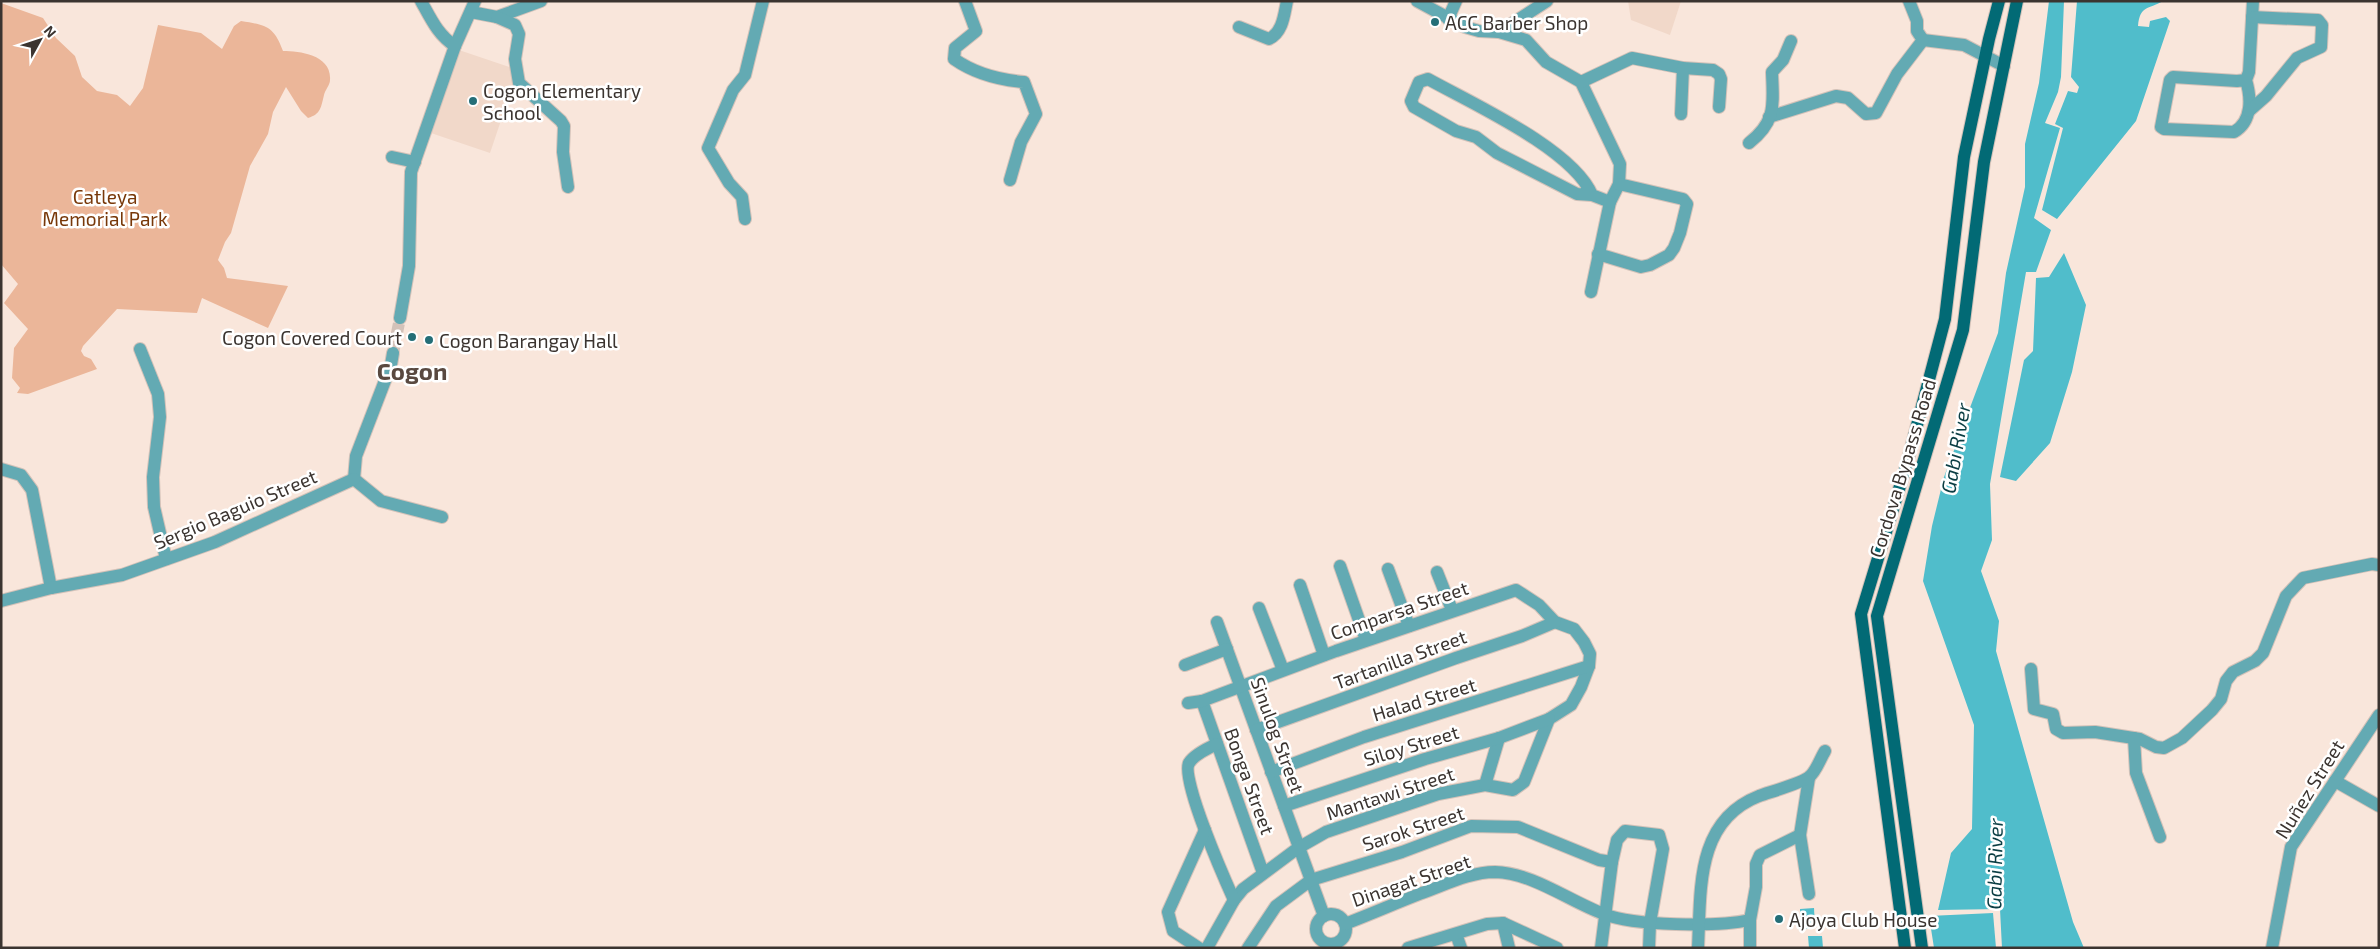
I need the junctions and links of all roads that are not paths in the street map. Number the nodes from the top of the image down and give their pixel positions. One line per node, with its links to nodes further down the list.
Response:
1 (421, 1): 21 (street)
2 (541, 1): 14 (street)
3 (763, 1): 39 (street)
4 (965, 1): 34 (street)
5 (1287, 1): 17 (street)
6 (1417, 1): 16 (street)
7 (1456, 1): 16 (street)
8 (1547, 1): 18 (street)
9 (1909, 1): 19 (street)
10 (1999, 1): 22 (main road, Cordova Bypass Road)
11 (2017, 1): 23 (main road, Cordova Bypass Road)
12 (2252, 1): 15 (street)
13 (473, 6): 14 (street); 21 (street)
14 (497, 17): 36 (street)
15 (2252, 17): 25 (street); 28 (street)
16 (1448, 19): 18 (street)
17 (1239, 27)
18 (1498, 32): 26 (street)
19 (1923, 40): 22 (street); 30 (street)
20 (1791, 41): 30 (street)
21 (455, 46): 33 (street)
22 (1985, 55): 23 (street); 114 (main road, Cordova Bypass Road)
23 (2004, 66): 115 (main road, Cordova Bypass Road)
24 (1683, 68): 26 (street); 27 (street); 29 (street)
25 (2246, 80): 28 (street); 28 (street)
26 (1581, 82): 35 (street)
27 (1719, 107)
28 (2249, 111)
29 (1682, 114)
30 (1769, 118): 31 (street)
31 (1749, 144)
32 (392, 156): 33 (street)
33 (415, 162): 42 (street)
34 (1010, 180)
35 (1619, 184): 38 (street); 40 (street)
36 (568, 187)
37 (1592, 195): 37 (street); 38 (street)
38 (1610, 202): 40 (street)
39 (745, 219)
40 (1598, 254): 41 (street)
41 (1591, 292)
42 (400, 318)
43 (140, 349): 48 (street)
44 (393, 353): 46 (street)
45 (1, 469): 54 (street)
46 (354, 478): 47 (street); 48 (street, Sergio Baguio Street)
47 (442, 517)
48 (166, 559): 54 (street, Sergio Baguio Street)
49 (2379, 565): 75 (street)
50 (1340, 566): 61 (street)
51 (1388, 569): 60 (street)
52 (1437, 572): 57 (street)
53 (1300, 586): 63 (street)
54 (51, 588): 55 (street, Sergio Baguio Street)
55 (1, 602)
56 (1258, 608): 67 (street)
57 (1452, 610): 59 (street, Comparsa Street); 60 (street, Comparsa Street)
58 (1218, 622): 62 (street, Sinulog Street)
59 (1555, 622): 65 (street, Comparsa Street); 73 (street, Tartanilla Street)
60 (1409, 626): 61 (street, Comparsa Street)
61 (1366, 640): 63 (street, Comparsa Street)
62 (1227, 649): 64 (street); 68 (street, Sinulog Street)
63 (1324, 655): 67 (street, Comparsa Street)
64 (1185, 665)
65 (1589, 666): 72 (street, Siloy Street); 78 (street, Halad Street)
66 (2031, 669): 75 (street)
67 (1283, 670): 68 (street, Comparsa Street)
68 (1240, 685): 69 (street, Comparsa Street); 73 (street, Sinulog Street)
69 (1202, 701): 70 (street, Comparsa Street); 76 (street, Bonga Street)
70 (1188, 703)
71 (2379, 715): 80 (street, Nuñez Street)
72 (1549, 719): 74 (street, Siloy Street); 81 (street)
73 (1256, 730): 78 (street, Sinulog Street)
74 (1499, 738): 81 (street); 82 (street, Siloy Street)
75 (2134, 738): 86 (street)
76 (1217, 744): 84 (street); 89 (street, Bonga Street)
77 (1825, 751): 79 (street)
78 (1271, 772): 82 (street, Sinulog Street)
79 (1809, 778): 85 (street); 98 (street)
80 (2335, 781): 83 (street); 116 (street, Nuñez Street)
81 (1485, 785): 87 (street, Mantawi Street)
82 (1284, 806): 87 (street, Sinulog Street)
83 (2379, 806)
84 (1205, 830): 92 (street); 104 (street)
85 (1800, 835): 91 (street); 95 (street)
86 (2160, 837)
87 (1298, 848): 89 (street, Mantawi Street); 90 (street, Sinulog Street)
88 (1612, 862): 90 (street, Sarok Street); 93 (street); 97 (street)
89 (1263, 873): 92 (street, Mantawi Street)
90 (1311, 880): 94 (street, Sinulog Street); 106 (street, Sarok Street)
91 (1809, 894)
92 (1234, 900): 105 (street, Mantawi Street)
93 (1605, 915): 97 (street, Dinagat Street); 99 (street, Dinagat Street); 110 (street)
94 (1324, 916): 99 (street); 101 (street)
95 (1750, 920): 98 (street, Dinagat Street); 113 (street)
96 (1503, 923): 100 (street); 108 (street); 109 (street)
97 (1650, 923): 98 (street, Dinagat Street); 111 (street)
98 (1699, 923): 112 (street)
99 (1345, 924): 102 (street)
100 (1456, 934): 103 (street); 107 (street)
101 (1315, 943): 102 (street)
102 (1339, 945)
103 (1411, 947)
104 (1199, 948)
105 (1208, 948)
106 (1248, 948)
107 (1461, 948)
108 (1510, 948)
109 (1557, 948)
110 (1601, 948)
111 (1649, 948)
112 (1698, 948)
113 (1750, 948)
114 (1905, 948)
115 (1922, 948)
116 (2272, 948)

